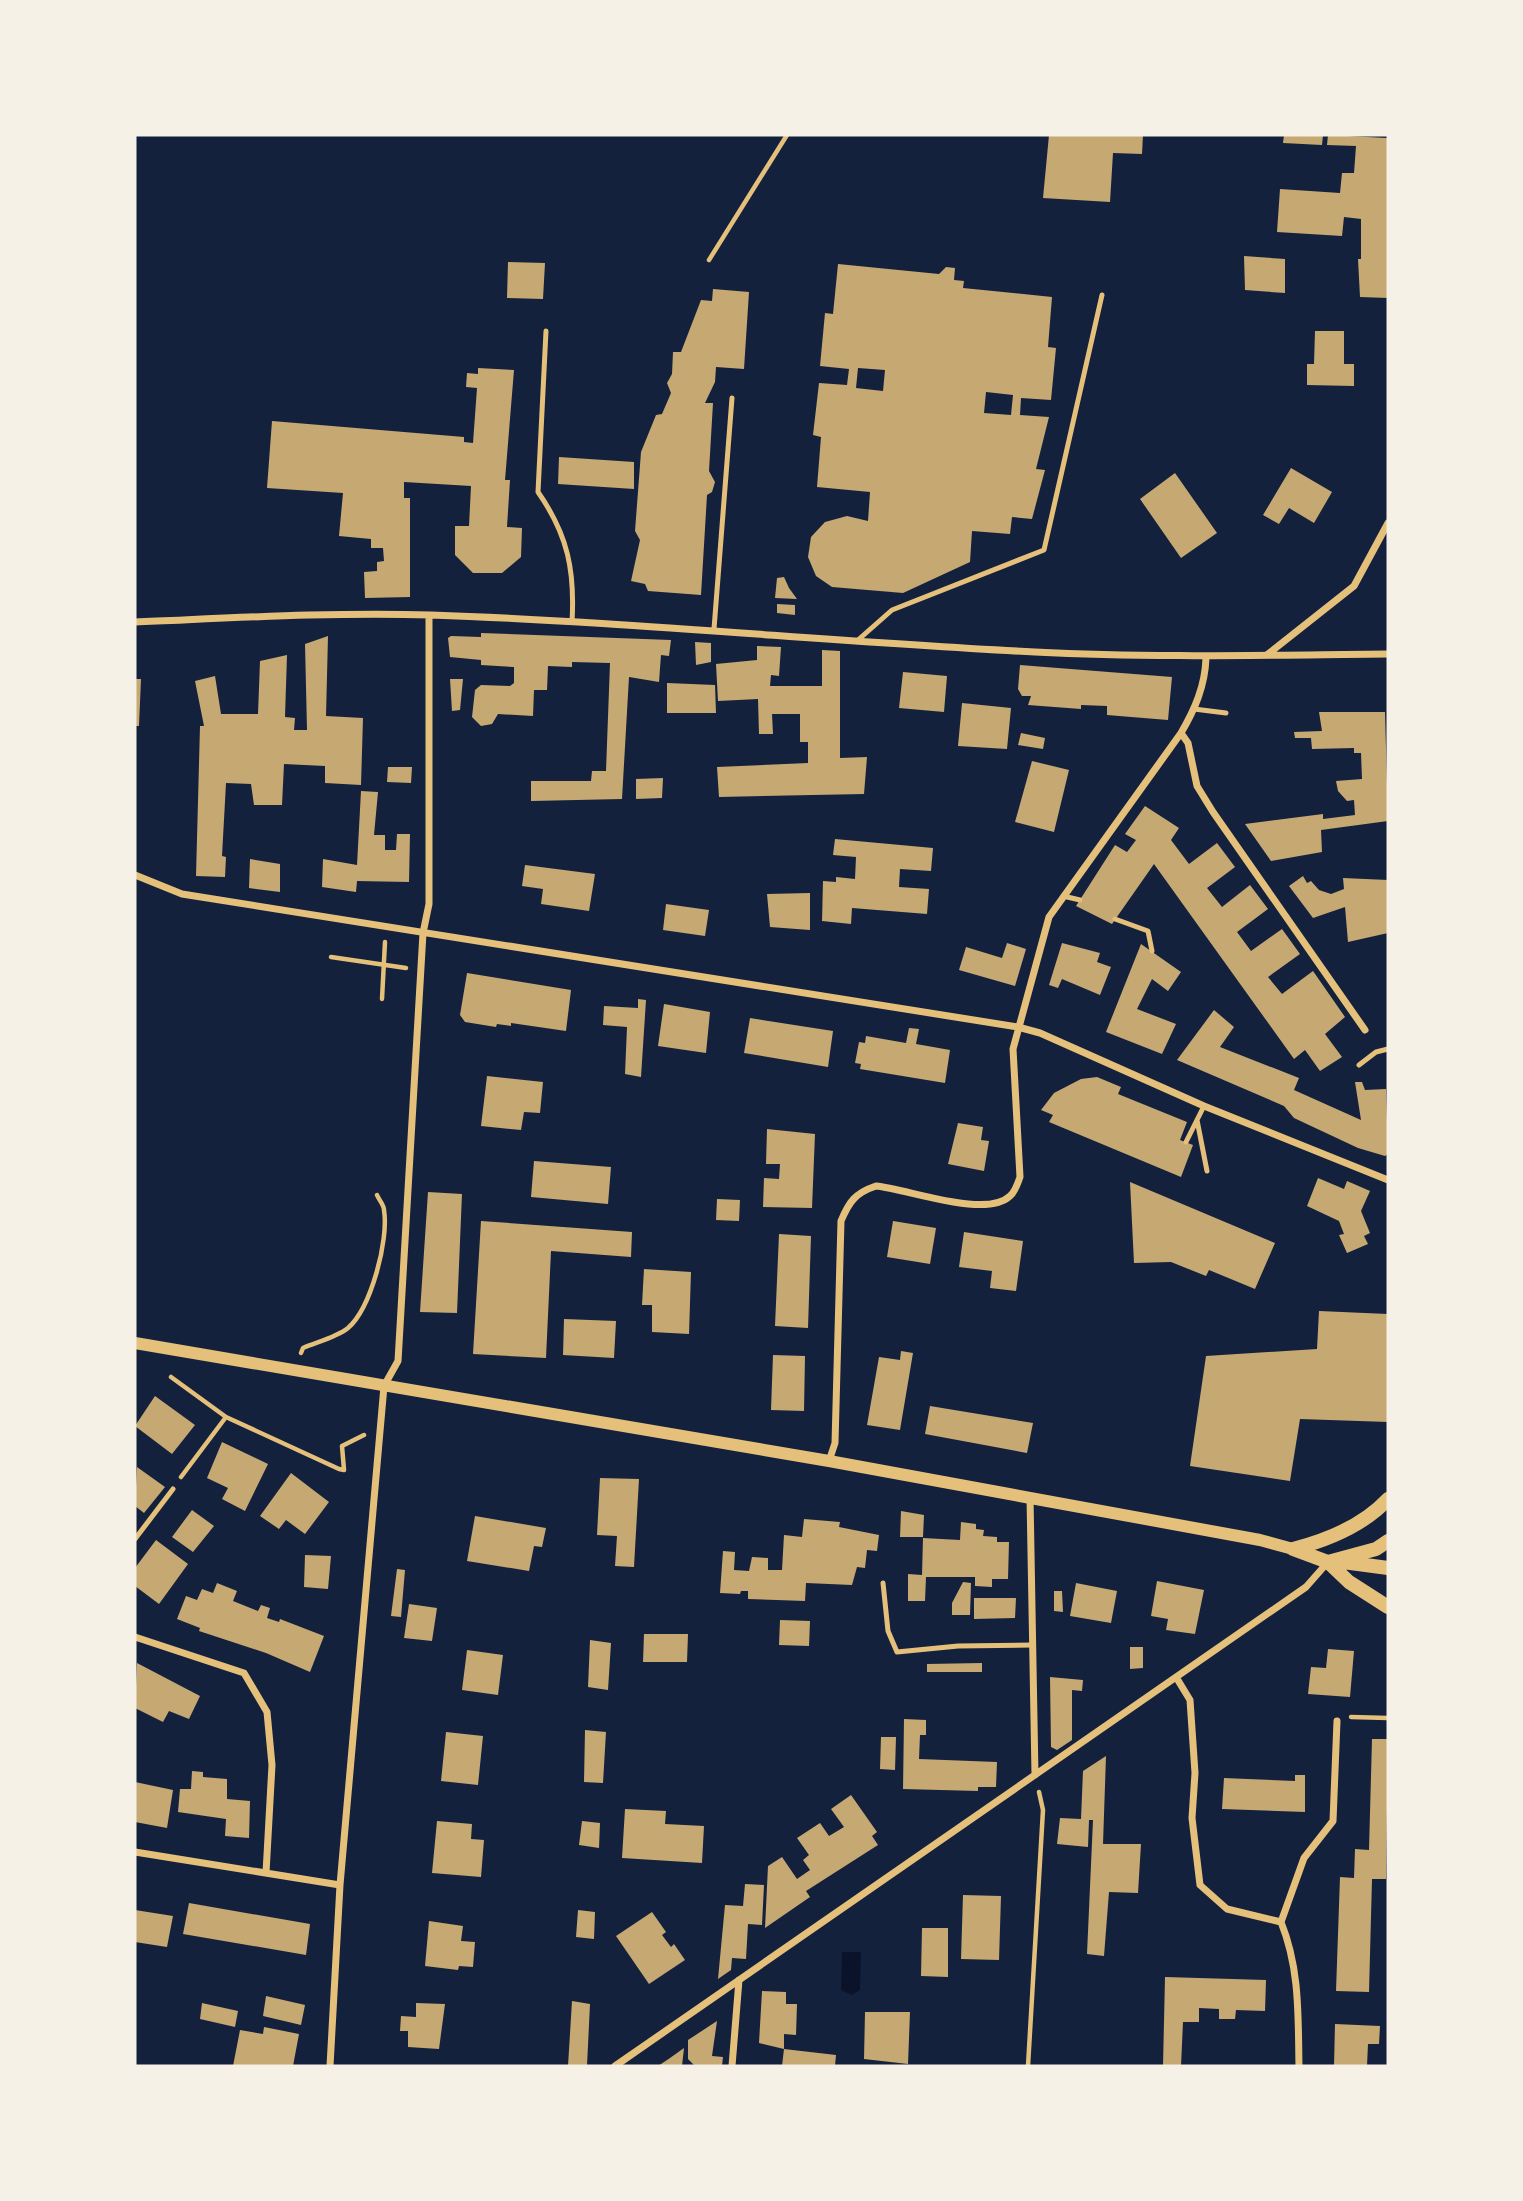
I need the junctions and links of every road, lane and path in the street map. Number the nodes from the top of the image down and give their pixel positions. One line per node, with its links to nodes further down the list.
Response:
1 (787, 135): 2 (path)
2 (709, 260)
3 (1102, 295): 11 (lane)
4 (546, 331): 9 (lane)
5 (732, 398): 10 (lane)
6 (1388, 523): 12 (street)
7 (429, 615): 8 (street); 9 (street); 23 (street)
8 (135, 622)
9 (572, 622): 10 (street)
10 (714, 629): 11 (street)
11 (858, 640): 14 (street)
12 (1268, 654): 13 (street); 14 (street)
13 (1388, 654)
14 (1206, 658): 15 (street)
15 (1194, 709): 16 (lane); 17 (street)
16 (1226, 713)
17 (1181, 733): 19 (street); 30 (street)
18 (135, 875): 22 (street)
19 (1063, 896): 20 (lane); 29 (street)
20 (1080, 900)
21 (1115, 919): 24 (lane)
22 (386, 927): 23 (street); 26 (path)
23 (423, 933): 27 (street); 29 (street)
24 (1152, 951)
25 (331, 957): 26 (path)
26 (383, 965): 27 (path); 28 (path)
27 (421, 970): 42 (street)
28 (382, 999)
29 (1018, 1027): 33 (street); 45 (street)
30 (1365, 1030)
31 (1388, 1049): 32 (lane)
32 (1359, 1065)
33 (1204, 1106): 34 (lane); 37 (street)
34 (1197, 1121): 35 (lane); 36 (lane)
35 (1186, 1142)
36 (1207, 1171)
37 (1388, 1180)
38 (377, 1195): 40 (path)
39 (135, 1343): 42 (street)
40 (301, 1353)
41 (171, 1377): 43 (path)
42 (384, 1386): 44 (street); 45 (street)
43 (226, 1417): 44 (path); 46 (path)
44 (380, 1427): 64 (street)
45 (829, 1461): 47 (street)
46 (173, 1489): 49 (lane)
47 (1030, 1497): 51 (street); 57 (street)
48 (1388, 1499): 51 (main road)
49 (135, 1539)
50 (1388, 1541): 52 (main road)
51 (1293, 1549): 52 (main road)
52 (1328, 1562): 53 (main road); 55 (main road); 58 (street)
53 (1388, 1568)
54 (883, 1583): 57 (lane)
55 (1388, 1607)
56 (135, 1637): 63 (street)
57 (1033, 1645): 61 (street)
58 (1176, 1677): 61 (street); 65 (street)
59 (1388, 1718): 60 (path)
60 (1337, 1721): 65 (street)
61 (1035, 1775): 66 (street); 70 (path)
62 (135, 1852): 63 (street)
63 (266, 1873): 64 (street)
64 (340, 1885): 67 (street)
65 (1281, 1922): 71 (street)
66 (739, 1980): 68 (street); 69 (street)
67 (330, 2066)
68 (615, 2066)
69 (732, 2066)
70 (1028, 2066)
71 (1299, 2066)

